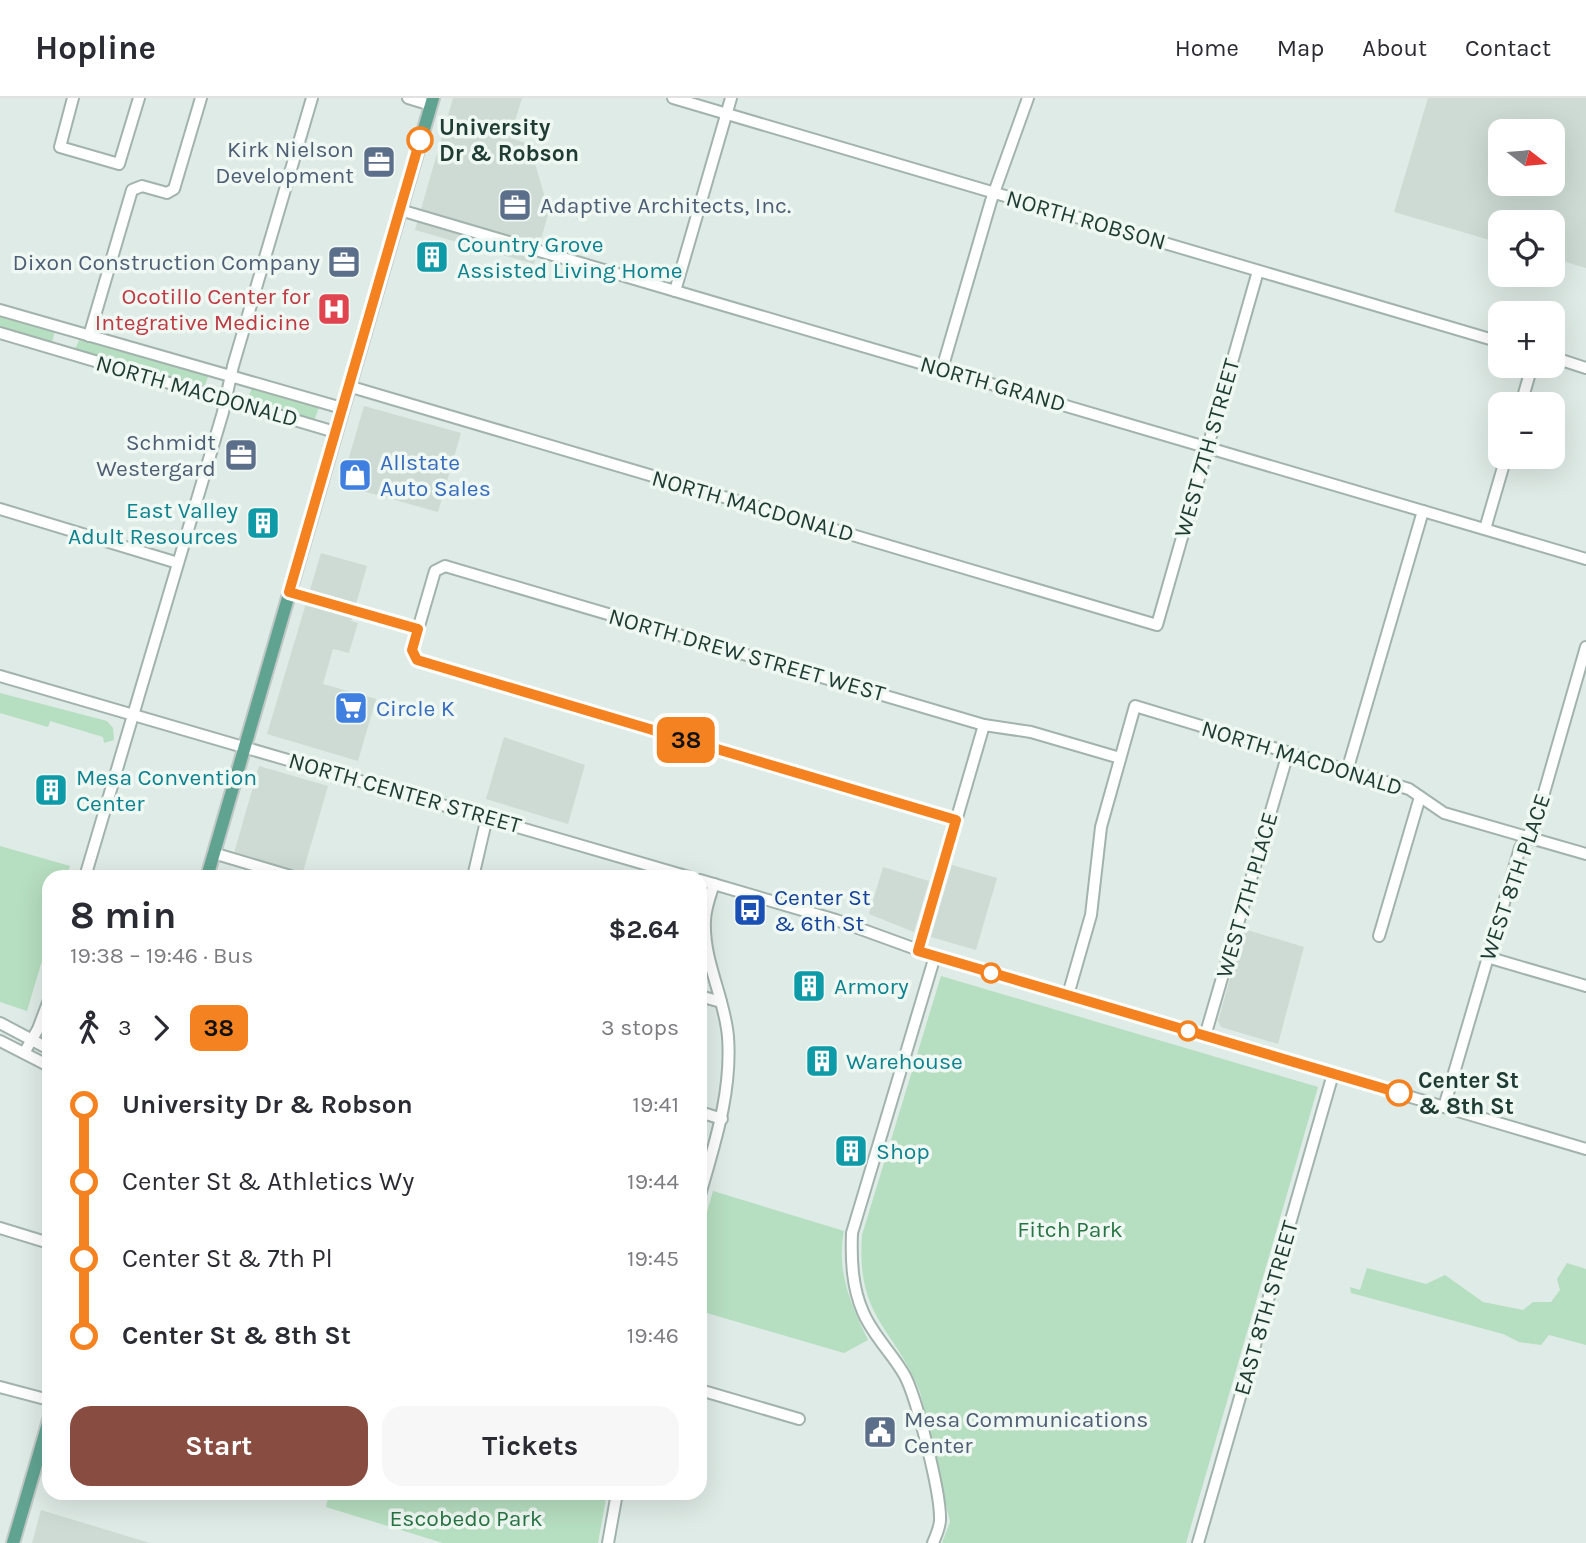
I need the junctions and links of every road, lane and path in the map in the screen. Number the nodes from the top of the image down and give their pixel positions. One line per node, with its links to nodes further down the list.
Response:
1 (73, 98): 2 (street)
2 (139, 98)
3 (201, 98): 18 (street)
4 (312, 98): 24 (street)
5 (408, 98): 9 (street)
6 (673, 98): 10 (street, NORTH ROBSON)
7 (731, 98): 10 (street)
8 (1028, 98): 11 (street)
9 (432, 101): 12 (main road)
10 (727, 114): 11 (street, NORTH ROBSON); 14 (street)
11 (994, 193): 13 (street, NORTH ROBSON); 23 (street)
12 (400, 209): 14 (street, NORTH GRAND); 25 (main road)
13 (1258, 271): 19 (street, NORTH ROBSON); 29 (street, WEST 7TH STREET)
14 (676, 291): 23 (street, NORTH GRAND)
15 (0, 310): 16 (street, NORTH MACDONALD)
16 (66, 329): 18 (street, NORTH MACDONALD); 20 (street)
17 (0, 333): 20 (street, NORTH MACDONALD)
18 (89, 336): 24 (street, NORTH MACDONALD)
19 (1488, 338)
20 (59, 351): 26 (street, NORTH MACDONALD)
21 (1565, 361): 22 (street)
22 (1586, 368)
23 (942, 369): 29 (street, NORTH GRAND)
24 (231, 377): 26 (street); 27 (street, NORTH MACDONALD)
25 (348, 386): 27 (main road); 37 (street, NORTH MACDONALD)
26 (226, 399): 28 (street, NORTH MACDONALD); 35 (street)
27 (342, 408): 28 (main road)
28 (335, 432): 36 (main road)
29 (1208, 447): 32 (street, NORTH GRAND); 37 (street, WEST 7TH STREET)
30 (1502, 469): 33 (street)
31 (0, 509): 35 (street)
32 (1423, 511): 33 (street, NORTH GRAND); 46 (street)
33 (1485, 529): 34 (street, NORTH GRAND)
34 (1586, 559)
35 (178, 564): 41 (street)
36 (289, 592): 38 (street); 43 (main road)
37 (1157, 625)
38 (418, 629): 42 (street, NORTH DREW STREET WEST); 49 (street, NORTH DREW STREET WEST)
39 (1586, 647): 50 (street, WEST 8TH PLACE)
40 (0, 676): 41 (street, NORTH CENTER STREET)
41 (132, 715): 43 (street, NORTH CENTER STREET); 53 (street)
42 (984, 725): 45 (street, NORTH DREW STREET WEST); 49 (street)
43 (244, 745): 48 (street, NORTH CENTER STREET); 51 (main road)
44 (1288, 753): 45 (street, NORTH MACDONALD); 46 (street, NORTH MACDONALD); 72 (street, WEST 7TH PLACE)
45 (1120, 758): 67 (street)
46 (1347, 771): 47 (street, NORTH MACDONALD)
47 (1420, 797): 50 (street, NORTH MACDONALD); 61 (street)
48 (487, 817): 56 (street); 57 (street, NORTH CENTER STREET)
49 (956, 820): 63 (street)
50 (1528, 837): 52 (street, NORTH MACDONALD); 65 (street, WEST 8TH PLACE)
51 (214, 853): 54 (main road); 55 (street)
52 (1586, 854)
53 (87, 870)
54 (208, 870)
55 (271, 870)
56 (475, 870)
57 (665, 870)
58 (707, 882): 59 (street)
59 (714, 884): 60 (street); 63 (street)
60 (707, 911)
61 (1379, 936)
62 (707, 949): 69 (street)
63 (918, 951): 64 (street)
64 (935, 956): 67 (street); 94 (street)
65 (1487, 957): 66 (street); 79 (street, WEST 8TH PLACE)
66 (1586, 986)
67 (1068, 995): 72 (street)
68 (707, 998): 69 (street)
69 (721, 1002): 81 (street)
70 (42, 1016): 73 (street)
71 (0, 1023): 73 (street)
72 (1205, 1036): 78 (street)
73 (32, 1040): 75 (street); 76 (street)
74 (0, 1041): 76 (street)
75 (42, 1045)
76 (24, 1053): 77 (street)
77 (42, 1062)
78 (1333, 1073): 79 (street); 95 (street, EAST 8TH STREET)
79 (1444, 1107): 82 (street)
80 (707, 1114): 81 (street)
81 (722, 1118): 83 (street)
82 (1586, 1149)
83 (707, 1170)
84 (0, 1228): 85 (street)
85 (42, 1240)
86 (0, 1387): 88 (street)
87 (707, 1392): 89 (street)
88 (42, 1398)
89 (799, 1419)
90 (42, 1444): 92 (main road)
91 (616, 1500): 93 (street)
92 (13, 1543)
93 (608, 1543)
94 (933, 1543)
95 (1198, 1543)

